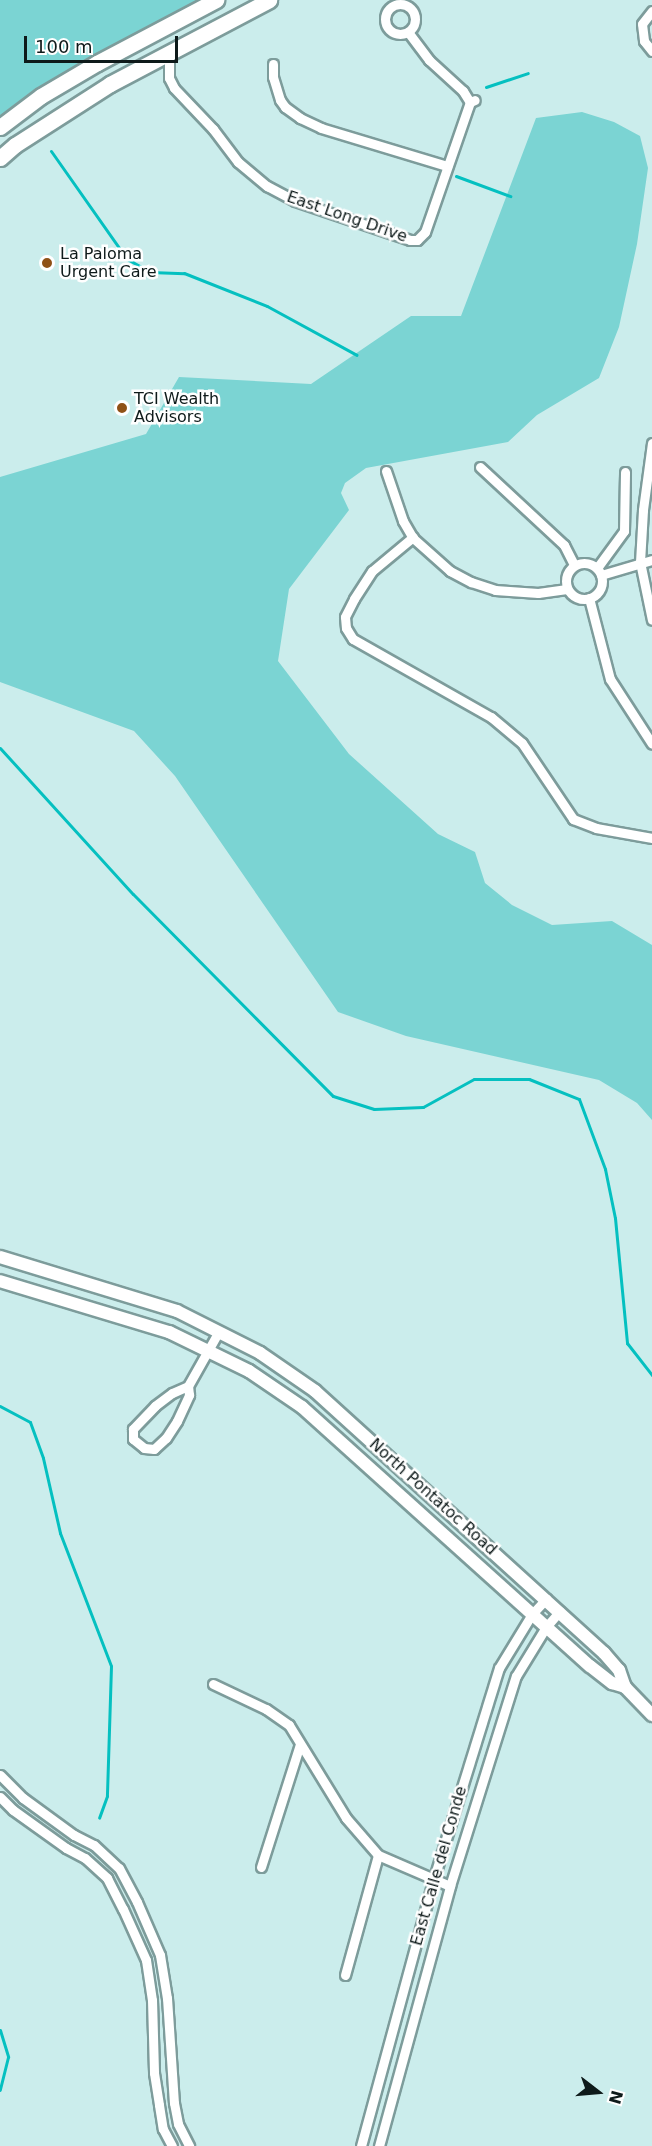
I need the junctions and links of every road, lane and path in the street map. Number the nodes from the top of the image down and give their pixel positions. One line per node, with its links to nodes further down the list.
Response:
1 (216, 0): 9 (main road)
2 (269, 0): 8 (main road)
3 (392, 3): 4 (street); 6 (street)
4 (412, 4): 6 (street)
5 (652, 11): 7 (street)
6 (408, 32): 14 (street, East Long Drive)
7 (652, 51)
8 (169, 52): 11 (main road); 14 (street, East Long Drive)
9 (97, 63): 11 (main road); 12 (main road)
10 (273, 64): 14 (street)
11 (110, 84): 13 (main road)
12 (0, 127)
13 (0, 158)
14 (447, 166)
15 (652, 443): 21 (street)
16 (480, 467): 22 (street)
17 (386, 471): 19 (street)
18 (625, 472): 23 (street)
19 (413, 537): 24 (street); 28 (street)
20 (652, 560): 21 (street)
21 (640, 562): 23 (street); 26 (street)
22 (574, 565): 23 (street); 24 (street)
23 (599, 571): 25 (street)
24 (567, 589): 25 (street)
25 (589, 598): 27 (street)
26 (652, 620)
27 (652, 744)
28 (652, 838)
29 (0, 1257): 31 (street, North Pontatoc Road)
30 (0, 1281): 32 (street, North Pontatoc Road)
31 (219, 1331): 32 (street); 34 (street, North Pontatoc Road)
32 (208, 1349): 33 (street); 36 (street, North Pontatoc Road)
33 (188, 1386): 33 (street)
34 (546, 1599): 35 (street, North Pontatoc Road); 36 (street, East Calle del Conde)
35 (560, 1611): 37 (street, East Calle del Conde); 39 (street, North Pontatoc Road)
36 (532, 1614): 37 (street, North Pontatoc Road); 46 (street, East Calle del Conde)
37 (546, 1627): 39 (street, North Pontatoc Road); 47 (street, East Calle del Conde)
38 (213, 1684): 41 (street)
39 (625, 1687): 40 (street, North Pontatoc Road)
40 (652, 1715)
41 (300, 1743): 44 (street); 45 (street)
42 (0, 1775): 52 (street)
43 (0, 1797): 51 (street)
44 (378, 1855): 46 (street); 48 (street)
45 (261, 1867)
46 (433, 1881): 47 (street); 49 (street, East Calle del Conde)
47 (450, 1886): 50 (street, East Calle del Conde)
48 (345, 1975)
49 (385, 2064): 50 (street); 53 (street, East Calle del Conde)
50 (401, 2068): 54 (street, East Calle del Conde)
51 (172, 2146)
52 (189, 2146)
53 (361, 2146)
54 (379, 2146)

